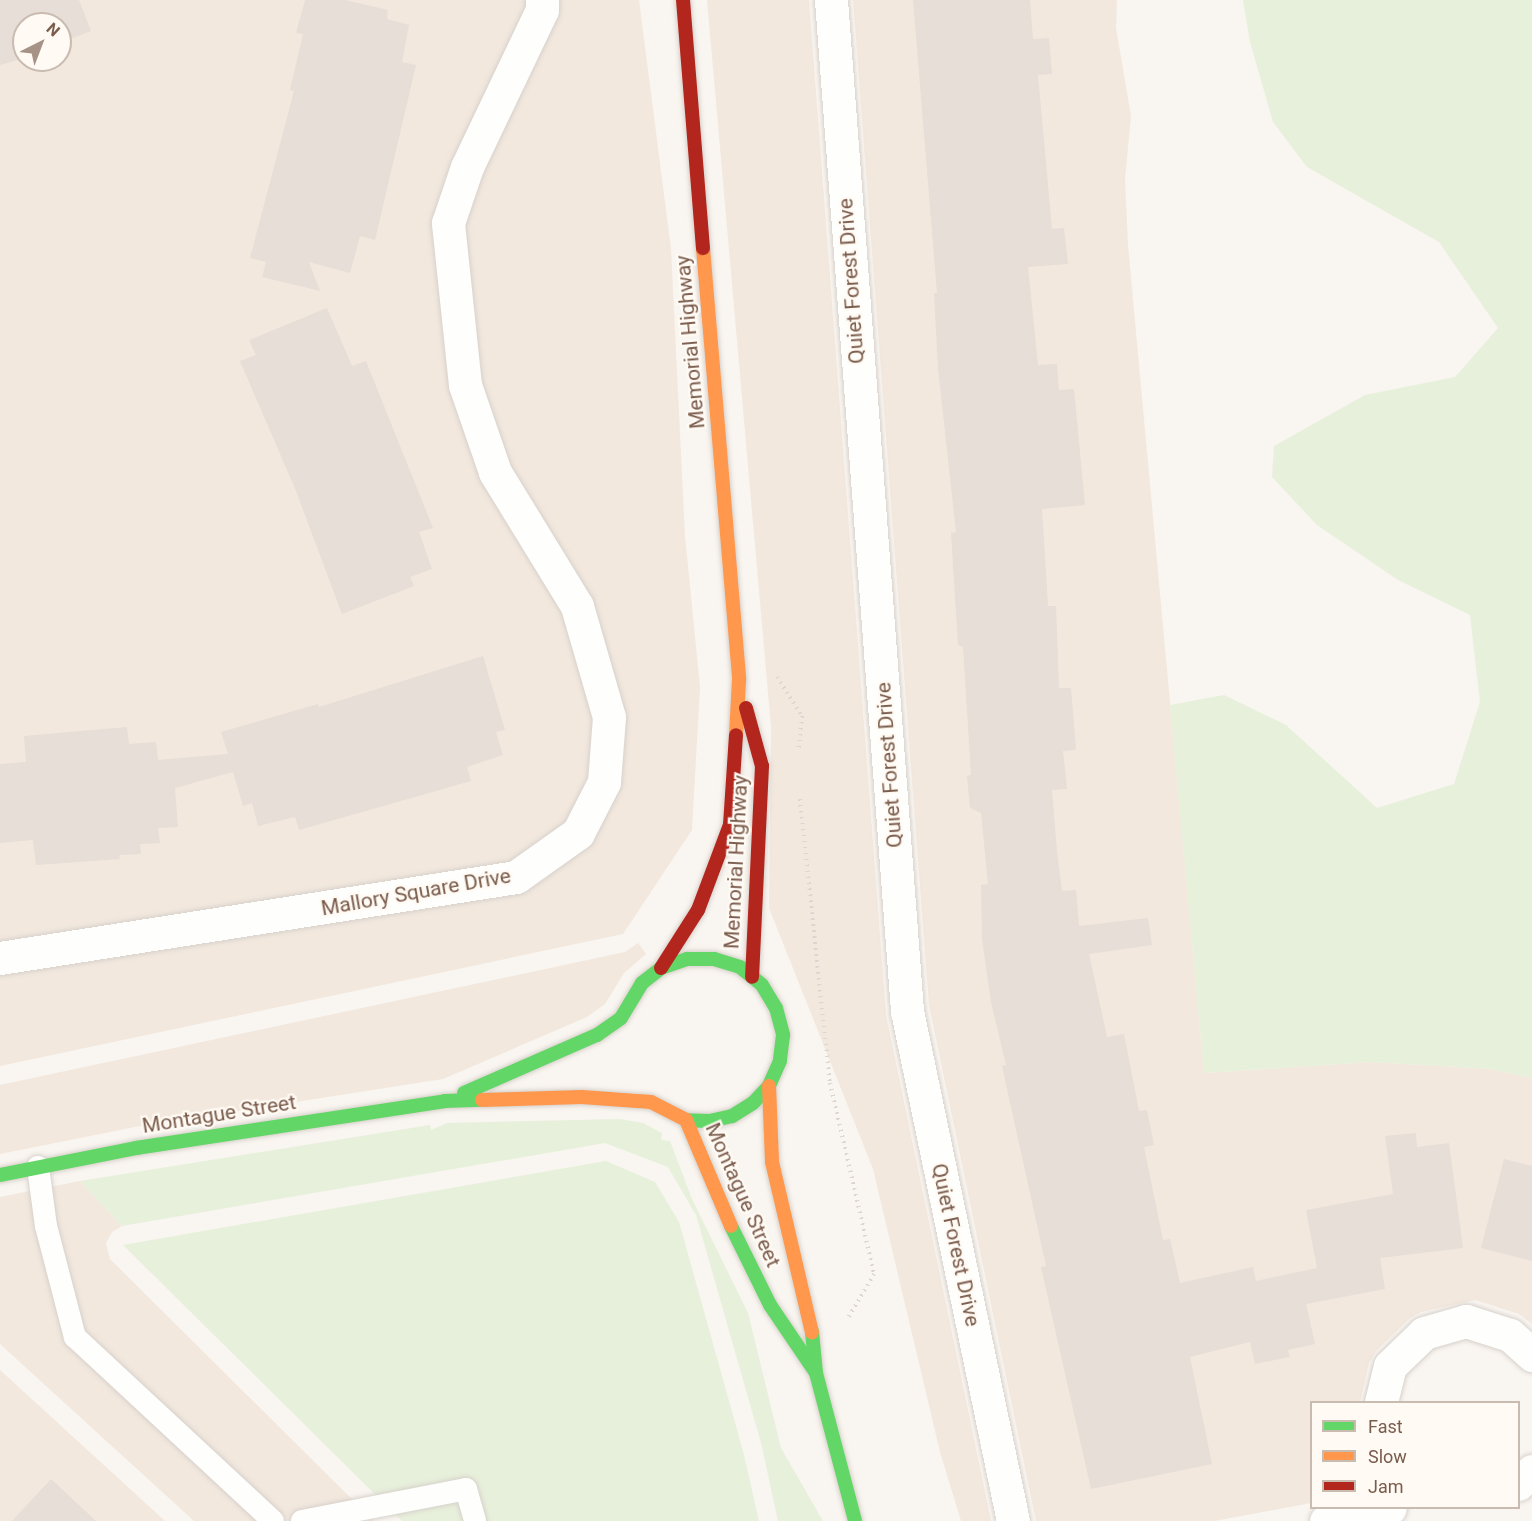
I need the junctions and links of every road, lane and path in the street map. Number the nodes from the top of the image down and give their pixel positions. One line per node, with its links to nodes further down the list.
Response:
1 (542, 0): 8 (street, Mallory Square Drive)
2 (683, 0): 4 (street, Memorial Highway)
3 (831, 0): 28 (street, Quiet Forest Drive)
4 (739, 680): 9 (street, Memorial Highway); 10 (street, Memorial Highway)
5 (802, 716): 6 (path)
6 (798, 756)
7 (799, 788): 16 (path)
8 (0, 958)
9 (661, 968): 10 (street); 12 (street, Montague Street)
10 (752, 977): 11 (street)
11 (769, 1086): 13 (street); 18 (street, Montague Street)
12 (446, 1101): 13 (street, Montague Street); 14 (street, Montague Street)
13 (686, 1120): 18 (street, Montague Street)
14 (38, 1167): 15 (street, Montague Street); 24 (lane)
15 (0, 1175)
16 (874, 1274)
17 (1532, 1355): 19 (street)
18 (816, 1373): 27 (street, Montague Street)
19 (1381, 1401)
20 (1532, 1471): 21 (street)
21 (1520, 1482)
22 (1336, 1509): 29 (street)
23 (1385, 1509): 29 (street)
24 (273, 1521)
25 (315, 1521): 26 (lane)
26 (475, 1521)
27 (855, 1521)
28 (1014, 1521)
29 (1324, 1521)

